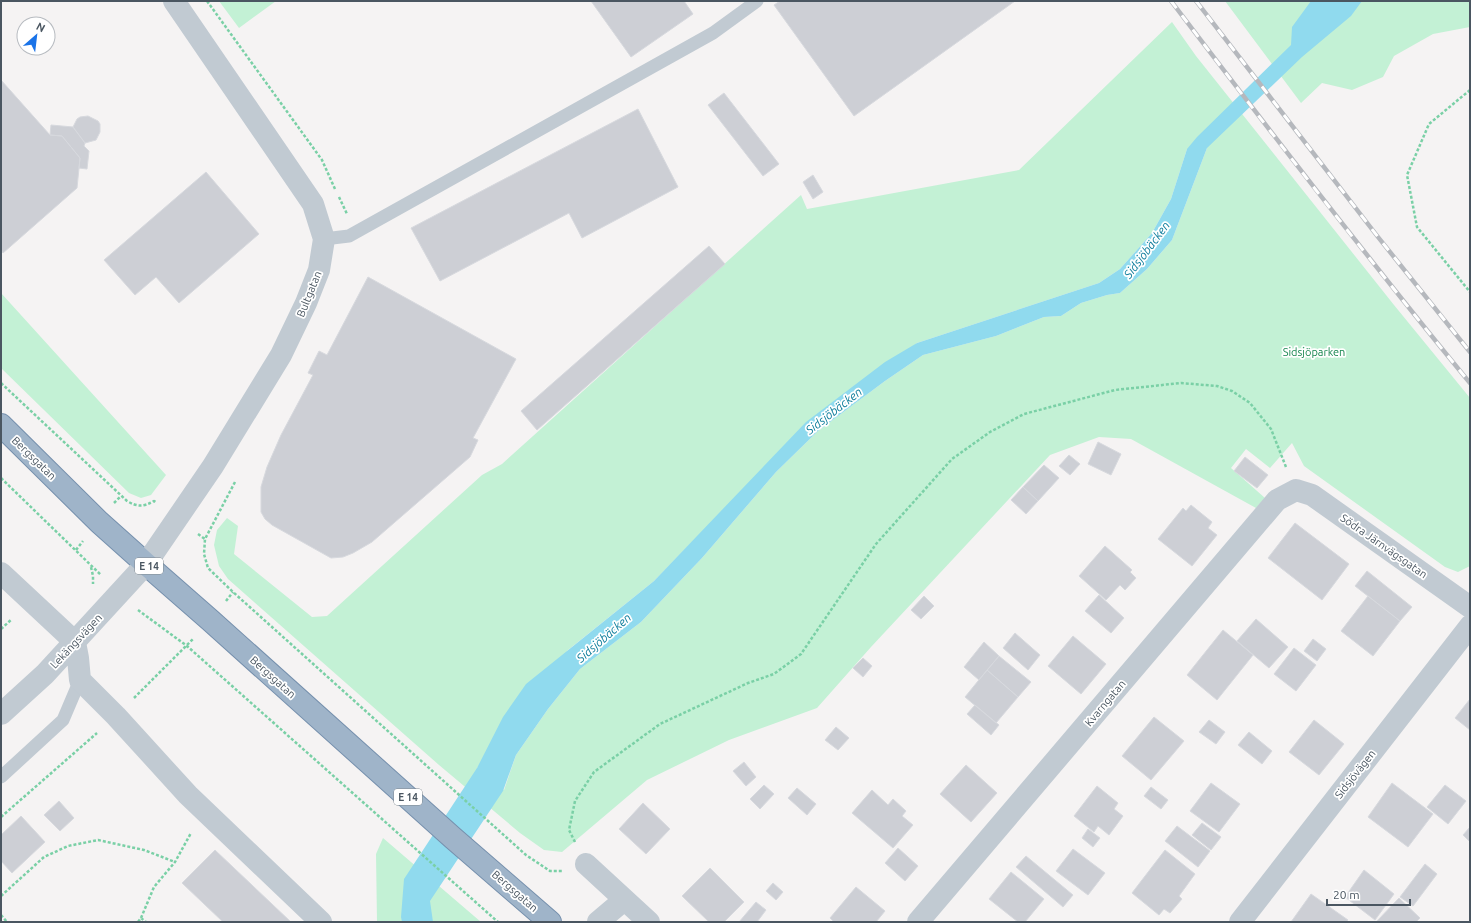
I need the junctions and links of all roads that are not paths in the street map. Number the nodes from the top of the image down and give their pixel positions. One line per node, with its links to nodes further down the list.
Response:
1 (174, 1): 3 (street, Bultgatan)
2 (757, 1): 3 (lane)
3 (324, 239): 6 (street, Bultgatan)
4 (1, 425): 6 (highway, Bergsgatan / E 14)
5 (1296, 490): 8 (street, Södra Järnvägsgatan); 20 (street, Kvarngatan)
6 (146, 564): 10 (street, Lekängsvägen); 17 (highway, Bergsgatan / E 14)
7 (1, 573): 10 (street)
8 (1470, 607)
9 (1470, 626): 21 (street, Sidsjövägen)
10 (75, 642): 11 (street); 12 (street, Lekängsvägen)
11 (80, 680): 13 (lane); 16 (street)
12 (1, 714)
13 (1, 777)
14 (577, 867): 15 (street)
15 (624, 900): 18 (street); 19 (street)
16 (321, 922)
17 (550, 922)
18 (598, 922)
19 (649, 922)
20 (918, 922)
21 (1240, 922)

